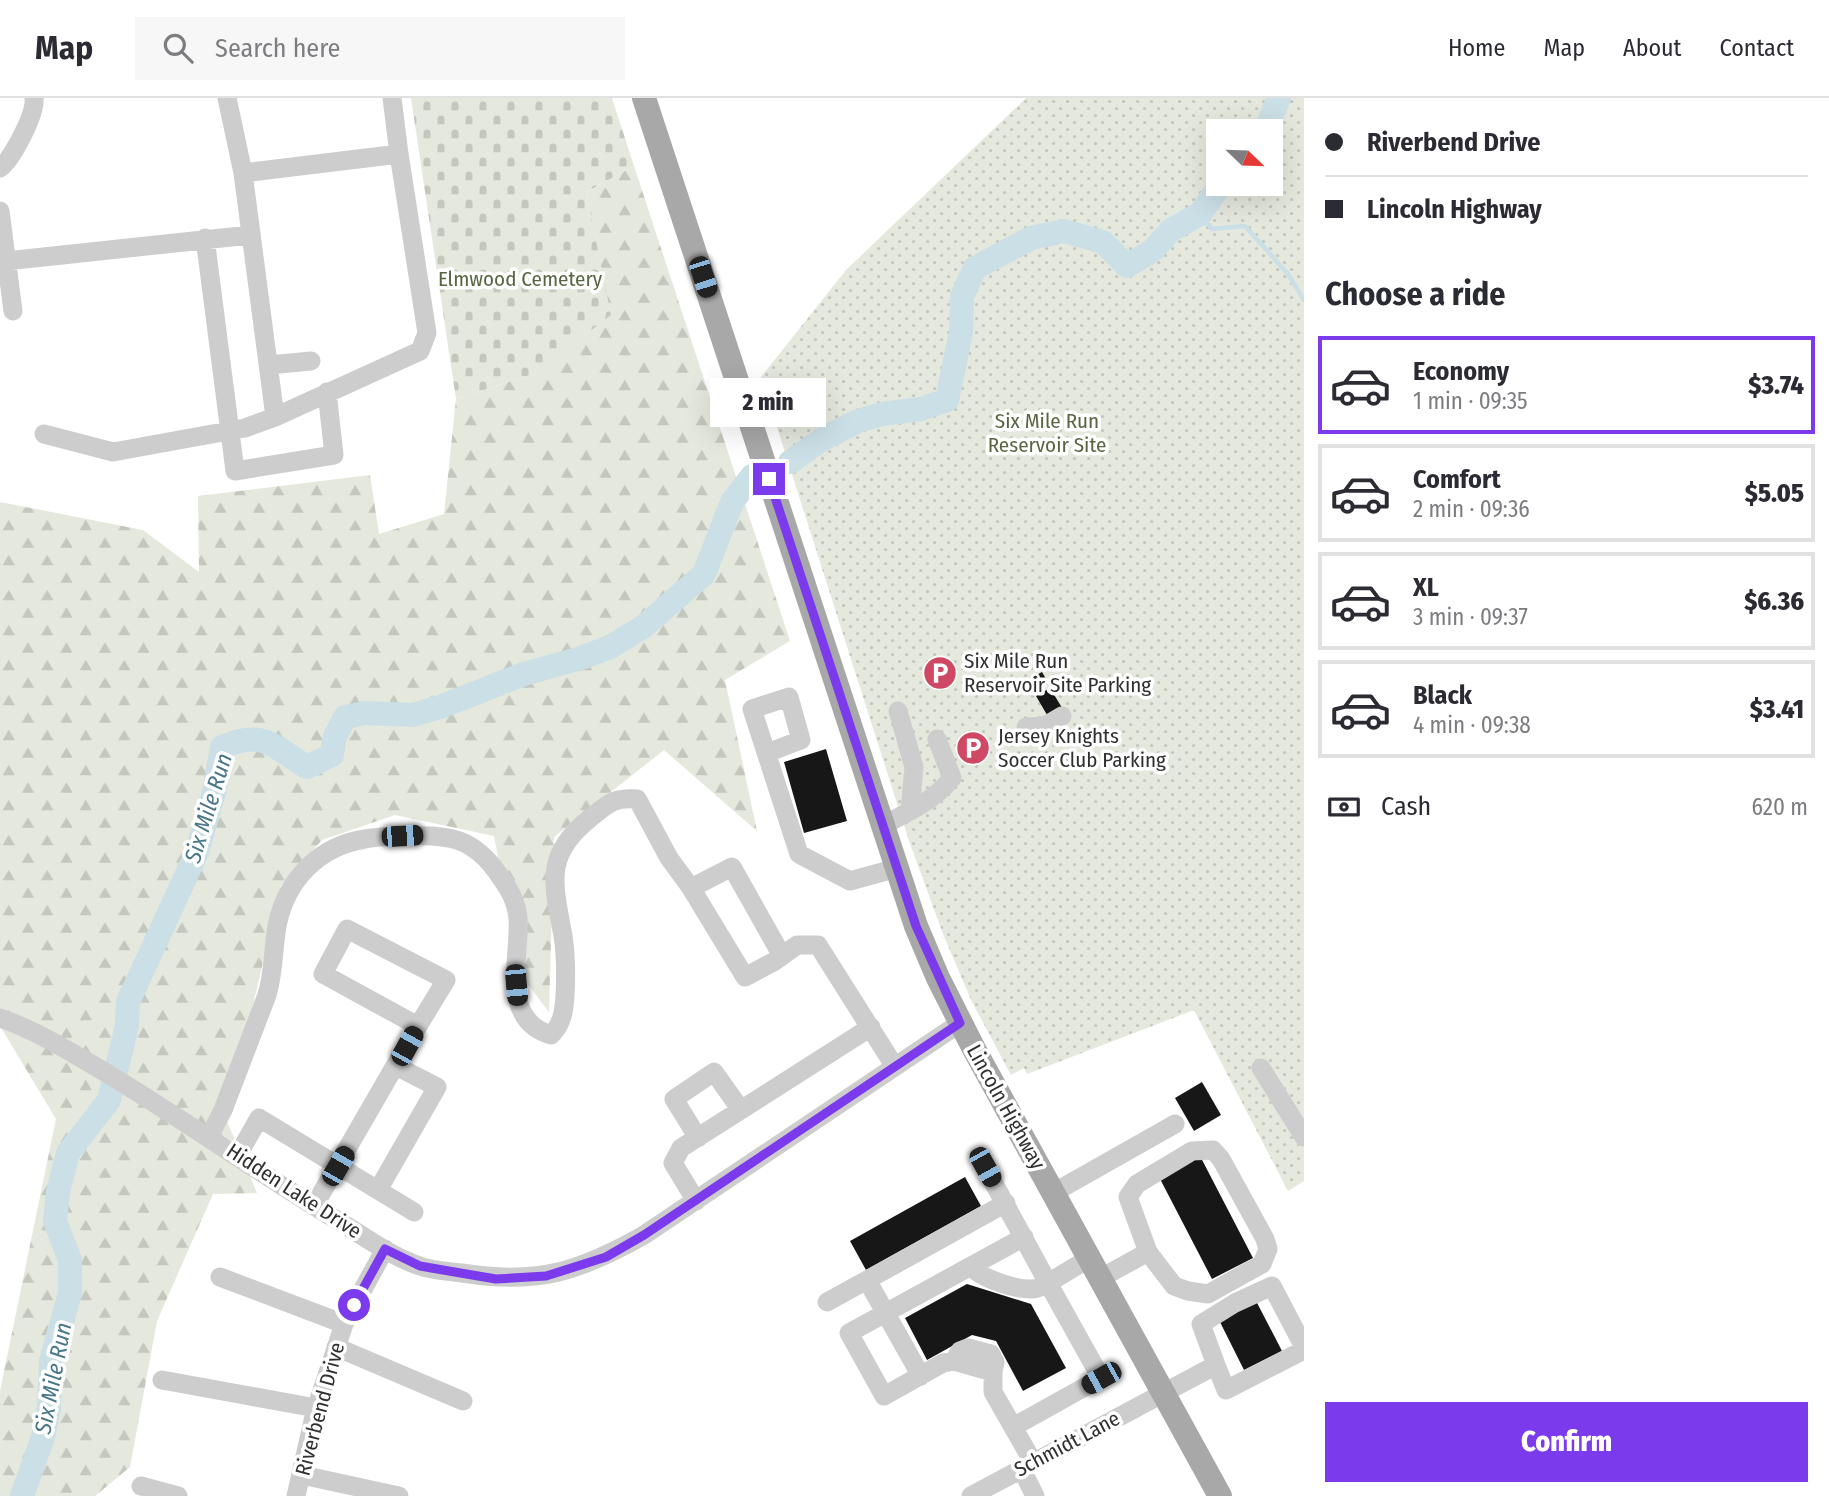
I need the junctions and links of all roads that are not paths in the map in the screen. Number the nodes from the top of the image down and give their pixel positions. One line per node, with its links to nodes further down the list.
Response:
1 (34, 98): 6 (street)
2 (228, 98): 7 (street)
3 (392, 98): 5 (street)
4 (643, 98): 25 (main road, Lincoln Highway)
5 (399, 154): 7 (street); 15 (street)
6 (0, 168)
7 (243, 173): 9 (street)
8 (0, 211): 11 (street)
9 (250, 235): 10 (street); 14 (street)
10 (205, 238): 11 (street); 17 (street)
11 (6, 261): 12 (street)
12 (13, 312)
13 (311, 361): 14 (street)
14 (269, 365): 16 (street)
15 (327, 392): 16 (street); 17 (street)
16 (275, 417): 17 (street)
17 (229, 431): 18 (street)
18 (44, 434)
19 (898, 711): 24 (street)
20 (1062, 716): 21 (street)
21 (1026, 727)
22 (937, 739): 24 (street)
23 (767, 753): 26 (street)
24 (910, 811): 25 (street)
25 (884, 825): 26 (main road, Lincoln Highway)
26 (897, 868): 30 (main road, Lincoln Highway)
27 (691, 888): 28 (street); 28 (street); 38 (street)
28 (782, 956): 32 (street)
29 (0, 1018): 38 (street, Hidden Lake Drive)
30 (960, 1023): 34 (street, Hidden Lake Drive); 45 (main road, Lincoln Highway)
31 (418, 1026): 31 (street); 33 (street)
32 (871, 1027): 34 (street); 36 (street)
33 (396, 1066): 42 (street); 44 (street)
34 (895, 1068): 46 (street, Hidden Lake Drive)
35 (1261, 1068): 39 (street)
36 (741, 1110): 40 (street); 40 (street)
37 (1175, 1124): 45 (street)
38 (209, 1137): 41 (street, Hidden Lake Drive)
39 (1304, 1137)
40 (698, 1138): 46 (street)
41 (238, 1155): 42 (street); 48 (street, Hidden Lake Drive)
42 (338, 1166): 44 (street); 48 (street)
43 (985, 1167): 47 (street)
44 (378, 1190): 49 (street)
45 (1053, 1193): 54 (main road, Lincoln Highway)
46 (696, 1201): 51 (street, Hidden Lake Drive)
47 (1006, 1203): 50 (street); 56 (street)
48 (314, 1206): 51 (street, Hidden Lake Drive)
49 (414, 1212)
50 (1024, 1237): 53 (street); 57 (street)
51 (385, 1249): 60 (street, Riverbend Drive)
52 (1148, 1252): 52 (street); 54 (street)
53 (971, 1266): 57 (street); 59 (street)
54 (1093, 1269): 57 (street); 66 (main road, Lincoln Highway)
55 (220, 1277): 60 (street)
56 (867, 1280): 58 (street); 59 (street)
57 (1048, 1283): 69 (street)
58 (827, 1302)
59 (885, 1313): 64 (street); 64 (street)
60 (344, 1324): 61 (street, Riverbend Drive)
61 (336, 1347): 67 (street); 68 (street, Riverbend Drive)
62 (1304, 1349): 63 (street); 63 (street)
63 (1216, 1365): 66 (street, Schmidt Lane)
64 (921, 1376): 69 (street)
65 (162, 1380): 68 (street)
66 (1163, 1393): 70 (street, Schmidt Lane); 78 (main road, Lincoln Highway)
67 (463, 1401)
68 (316, 1408): 71 (street, Riverbend Drive)
69 (1013, 1427): 70 (street)
70 (1027, 1465): 76 (street, Schmidt Lane); 77 (street)
71 (303, 1475): 74 (street, Riverbend Drive); 75 (street)
72 (141, 1486): 73 (street)
73 (178, 1496)
74 (296, 1496)
75 (399, 1496)
76 (971, 1496)
77 (1035, 1496)
78 (1220, 1496)

